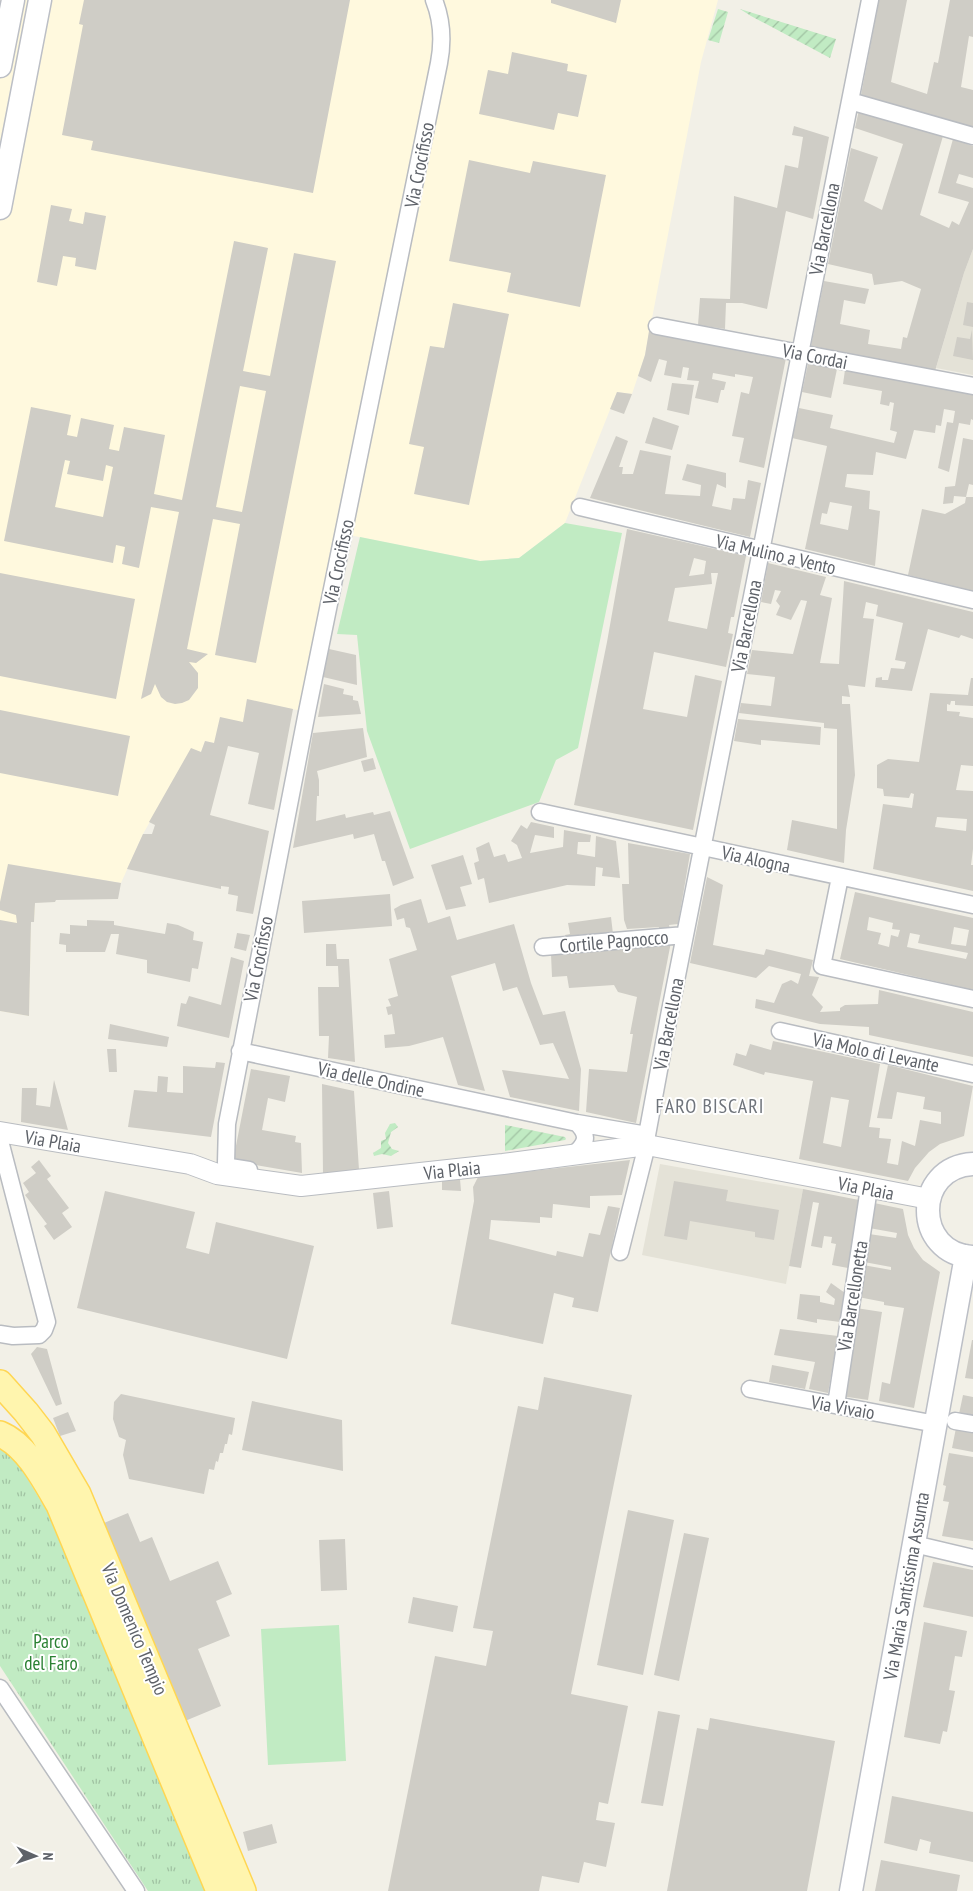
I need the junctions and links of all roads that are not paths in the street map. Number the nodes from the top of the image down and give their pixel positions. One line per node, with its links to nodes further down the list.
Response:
1 (13, 0): 5 (main road)
2 (40, 0): 6 (main road)
3 (434, 0): 25 (street, Via Crocifisso)
4 (870, 0): 7 (street, Via Barcellona)
5 (1, 61): 6 (main road)
6 (28, 62): 8 (main road)
7 (850, 101): 9 (street); 12 (street, Via Barcellona)
8 (8, 125): 10 (main road)
9 (973, 136)
10 (0, 208)
11 (657, 326): 12 (street, Via Cordai)
12 (799, 353): 13 (street, Via Cordai); 15 (street, Via Barcellona)
13 (973, 386)
14 (580, 507): 15 (street, Via Mulino a Vento)
15 (760, 550): 16 (street, Via Mulino a Vento); 18 (street, Via Barcellona)
16 (973, 600)
17 (540, 812): 18 (street, Via Alogna)
18 (703, 847): 19 (street, Via Alogna); 21 (street, Via Barcellona)
19 (840, 877): 20 (street, Via Alogna); 23 (street)
20 (973, 905)
21 (685, 935): 22 (street, Cortile Pagnocco); 30 (street, Via Barcellona)
22 (543, 947)
23 (973, 1000)
24 (780, 1031): 26 (street, Via Molo di Levante)
25 (240, 1051): 27 (street, Via delle Ondine); 28 (street, Via Crocifisso)
26 (973, 1074)
27 (577, 1123): 30 (street, Via delle Ondine); 32 (street)
28 (227, 1124): 33 (street); 35 (street)
29 (0, 1132): 33 (street, Via Plaia)
30 (647, 1140): 32 (street, Via Plaia); 36 (street, Via Plaia); 38 (street, Via Barcellona)
31 (0, 1141): 40 (street)
32 (573, 1154): 35 (street, Via Plaia)
33 (190, 1164): 35 (street, Via Plaia)
34 (973, 1164): 37 (main road)
35 (280, 1184)
36 (869, 1188): 37 (street, Via Plaia); 43 (street, Via Barcellonetta)
37 (929, 1199): 39 (main road)
38 (620, 1252)
39 (969, 1257): 44 (main road, Via Maria Santissima Assunta)
40 (4, 1337)
41 (0, 1383): 54 (main road, Via Domenico Tempio)
42 (750, 1389): 43 (street, Via Vivaio)
43 (836, 1405): 44 (street, Via Vivaio)
44 (945, 1422): 45 (street, Via Vivaio); 47 (main road, Via Maria Santissima Assunta)
45 (973, 1424)
46 (0, 1434): 53 (main road, Via Domenico Tempio)
47 (914, 1544): 48 (street); 55 (main road, Via Maria Santissima Assunta)
48 (973, 1558)
49 (0, 1688): 52 (street)
50 (0, 1706): 51 (street)
51 (124, 1891)
52 (136, 1891)
53 (219, 1891)
54 (243, 1891)
55 (851, 1891)

